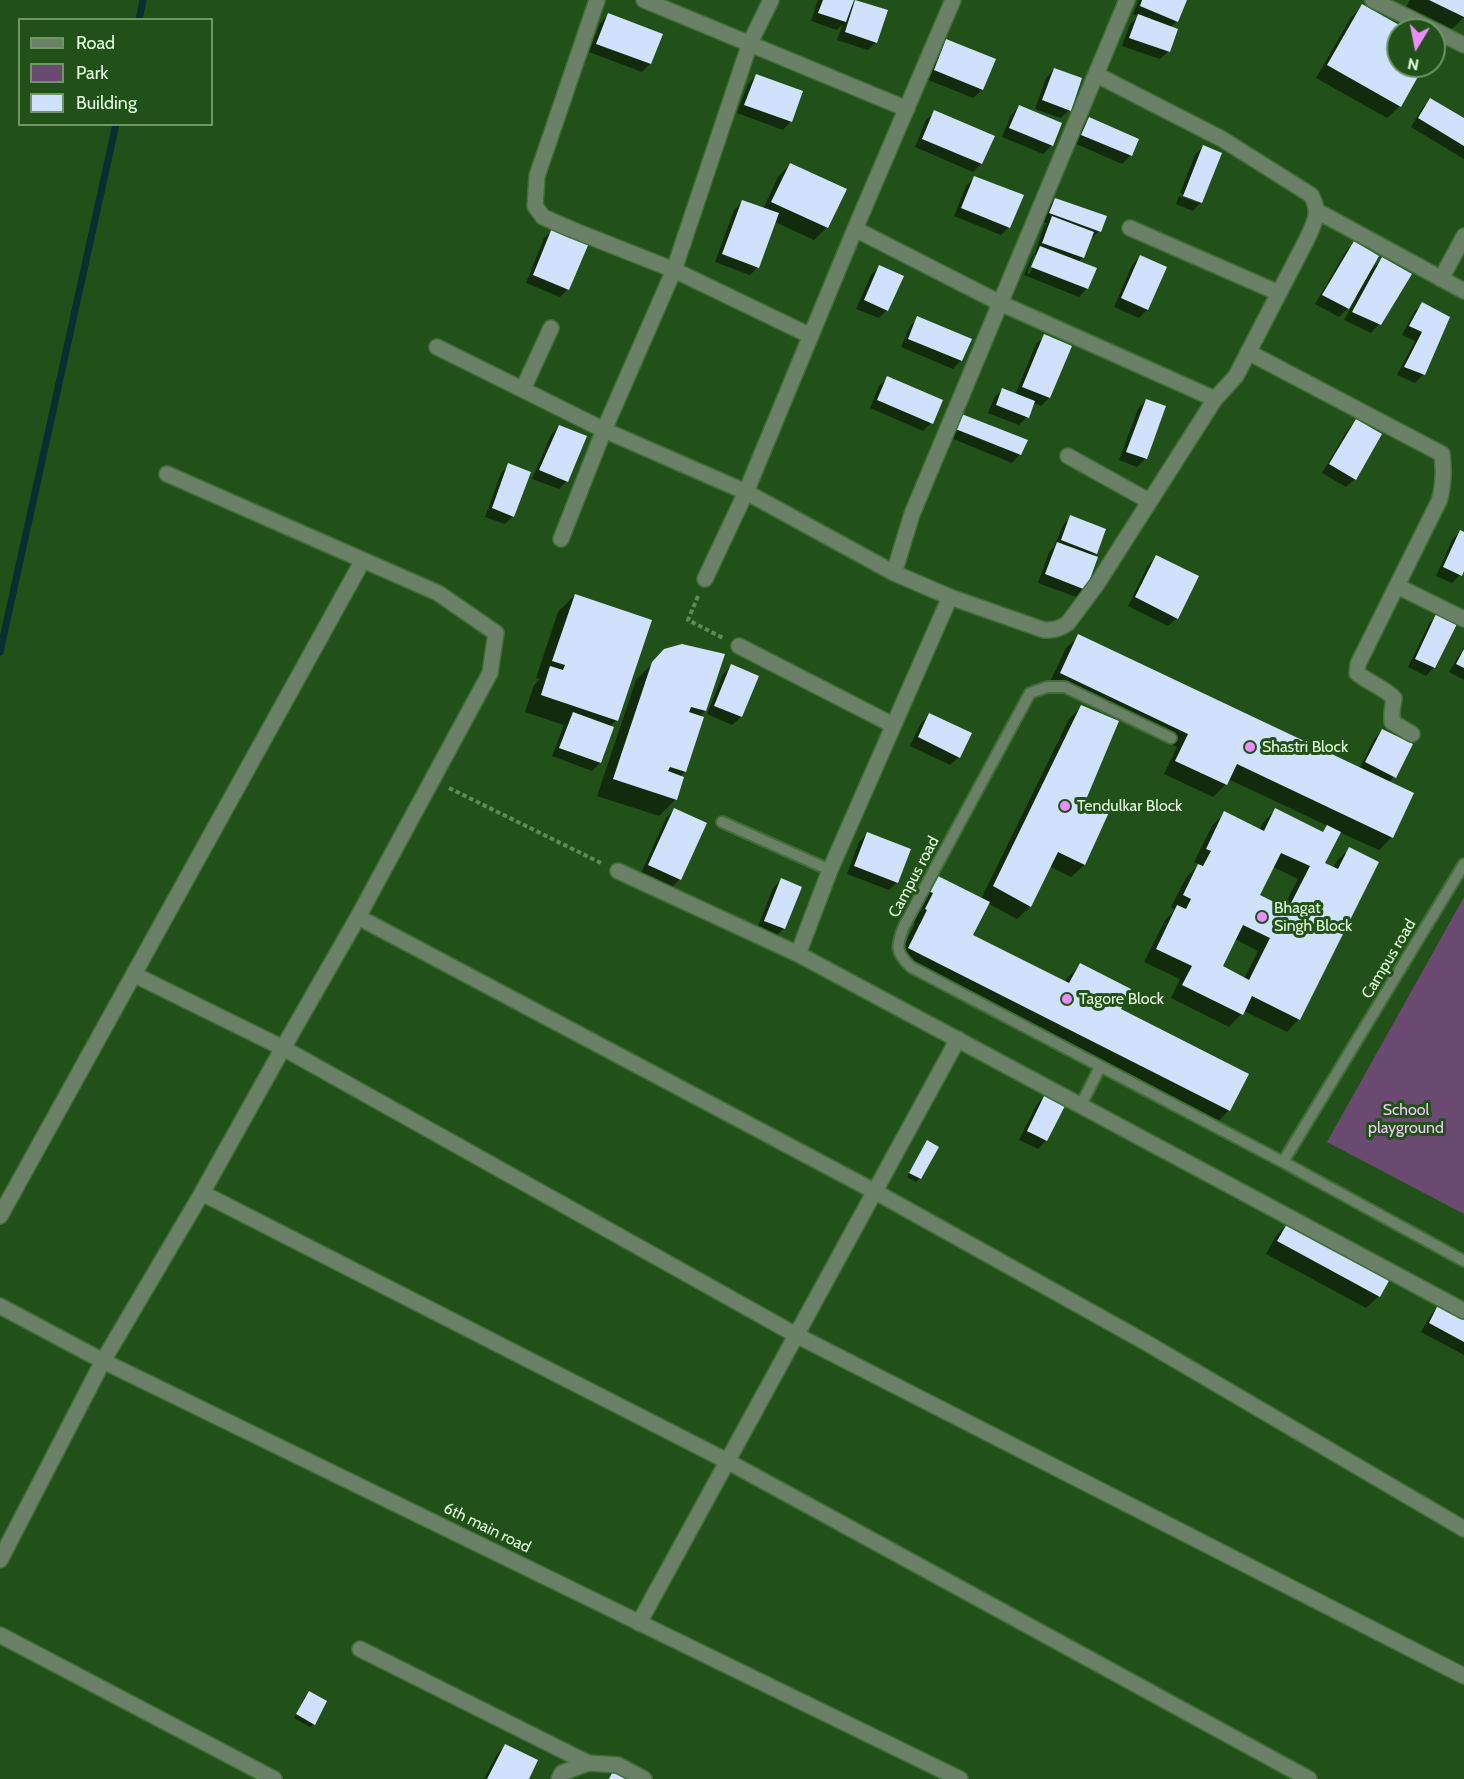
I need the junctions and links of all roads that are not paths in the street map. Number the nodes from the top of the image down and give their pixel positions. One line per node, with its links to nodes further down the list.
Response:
1 (597, 0): 15 (street)
2 (644, 0): 7 (street)
3 (771, 0): 7 (street)
4 (953, 0): 10 (street)
5 (1128, 0): 9 (street)
6 (1373, 0): 8 (street)
7 (750, 43): 10 (street); 15 (street)
8 (1464, 45)
9 (1097, 75): 11 (street); 19 (street)
10 (907, 109): 13 (street)
11 (1317, 211): 16 (street); 18 (street)
12 (1130, 228): 18 (street)
13 (855, 229): 19 (street); 21 (street)
14 (1464, 236): 16 (street)
15 (674, 270): 21 (street); 26 (street)
16 (1441, 279): 17 (street)
17 (1464, 291)
18 (1279, 293): 23 (street)
19 (1000, 303): 25 (street); 33 (street)
20 (551, 328): 24 (street)
21 (812, 336): 29 (street)
22 (437, 347): 24 (street)
23 (1248, 352): 25 (street); 35 (street)
24 (523, 389): 26 (street)
25 (1215, 399): 30 (street)
26 (604, 429): 29 (street); 31 (street)
27 (1068, 456): 30 (street)
28 (167, 474): 32 (street)
29 (746, 492): 33 (street); 34 (street)
30 (1149, 501): 36 (street)
31 (561, 539)
32 (363, 560): 46 (street); 48 (street)
33 (894, 573): 36 (street)
34 (705, 579)
35 (1397, 585): 37 (street); 40 (street)
36 (950, 597): 39 (street)
37 (1464, 619)
38 (739, 646): 39 (street)
39 (893, 725): 44 (street)
40 (1412, 734)
41 (1171, 738): 51 (lane, Campus road)
42 (722, 822): 44 (lane)
43 (1464, 864): 53 (lane, Campus road)
44 (830, 870): 47 (street)
45 (618, 871): 47 (street)
46 (358, 917): 50 (street); 54 (street)
47 (798, 954): 49 (street)
48 (135, 975): 50 (street); 56 (street)
49 (958, 1039): 52 (street); 54 (street)
50 (283, 1048): 55 (street); 60 (street)
51 (1100, 1067): 52 (lane); 53 (lane, Campus road)
52 (1081, 1105): 59 (street)
53 (1283, 1162): 57 (lane, Campus road)
54 (874, 1191): 60 (street); 63 (street)
55 (202, 1193): 61 (street); 62 (street)
56 (0, 1216)
57 (1464, 1261)
58 (0, 1306): 61 (street, 6th main road)
59 (1464, 1311)
60 (796, 1335): 62 (street); 68 (street)
61 (103, 1360): 64 (street); 65 (street, 6th main road)
62 (727, 1461): 65 (street); 74 (street)
63 (1464, 1529)
64 (0, 1560)
65 (639, 1623): 73 (street, 6th main road)
66 (0, 1635): 70 (street)
67 (360, 1649): 69 (street)
68 (1464, 1676)
69 (588, 1763): 71 (street); 72 (street)
70 (274, 1779)
71 (559, 1779)
72 (644, 1779)
73 (960, 1779)
74 (1309, 1779)

